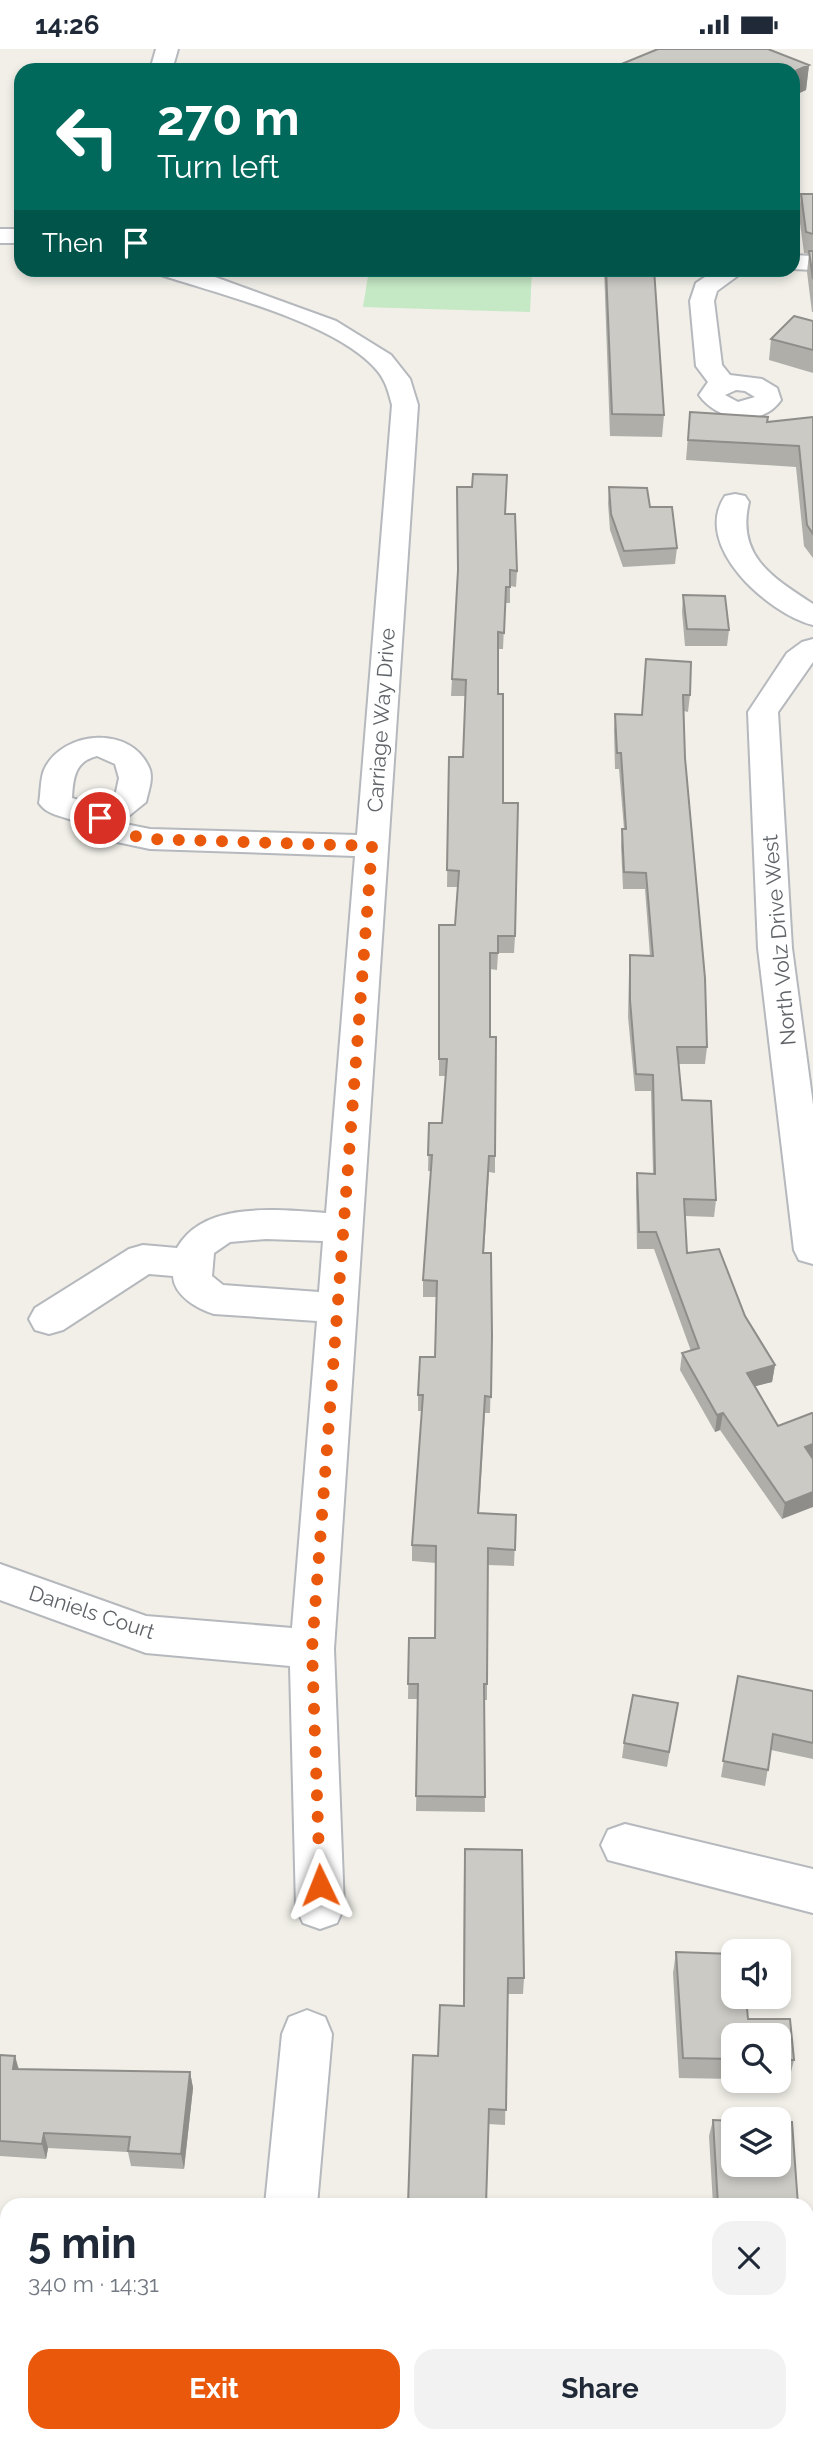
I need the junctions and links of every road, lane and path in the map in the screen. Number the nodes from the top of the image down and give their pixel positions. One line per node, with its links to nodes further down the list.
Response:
1 (190, 277): 8 (street, Carriage Way Drive)
2 (722, 277): 3 (street)
3 (724, 384)
4 (735, 502): 5 (street)
5 (813, 615)
6 (813, 649): 10 (street, North Volz Drive West)
7 (100, 818): 8 (street)
8 (372, 846): 9 (street, Carriage Way Drive)
9 (343, 1228): 11 (street); 12 (street, Carriage Way Drive)
10 (813, 1250)
11 (192, 1263): 12 (street); 13 (street)
12 (337, 1308): 15 (street, Carriage Way Drive)
13 (49, 1319)
14 (0, 1582): 15 (street, Daniels Court)
15 (312, 1649): 18 (street, Carriage Way Drive)
16 (625, 1845): 17 (street)
17 (813, 1891)
18 (320, 1907)
19 (307, 2034): 20 (street)
20 (292, 2198)

